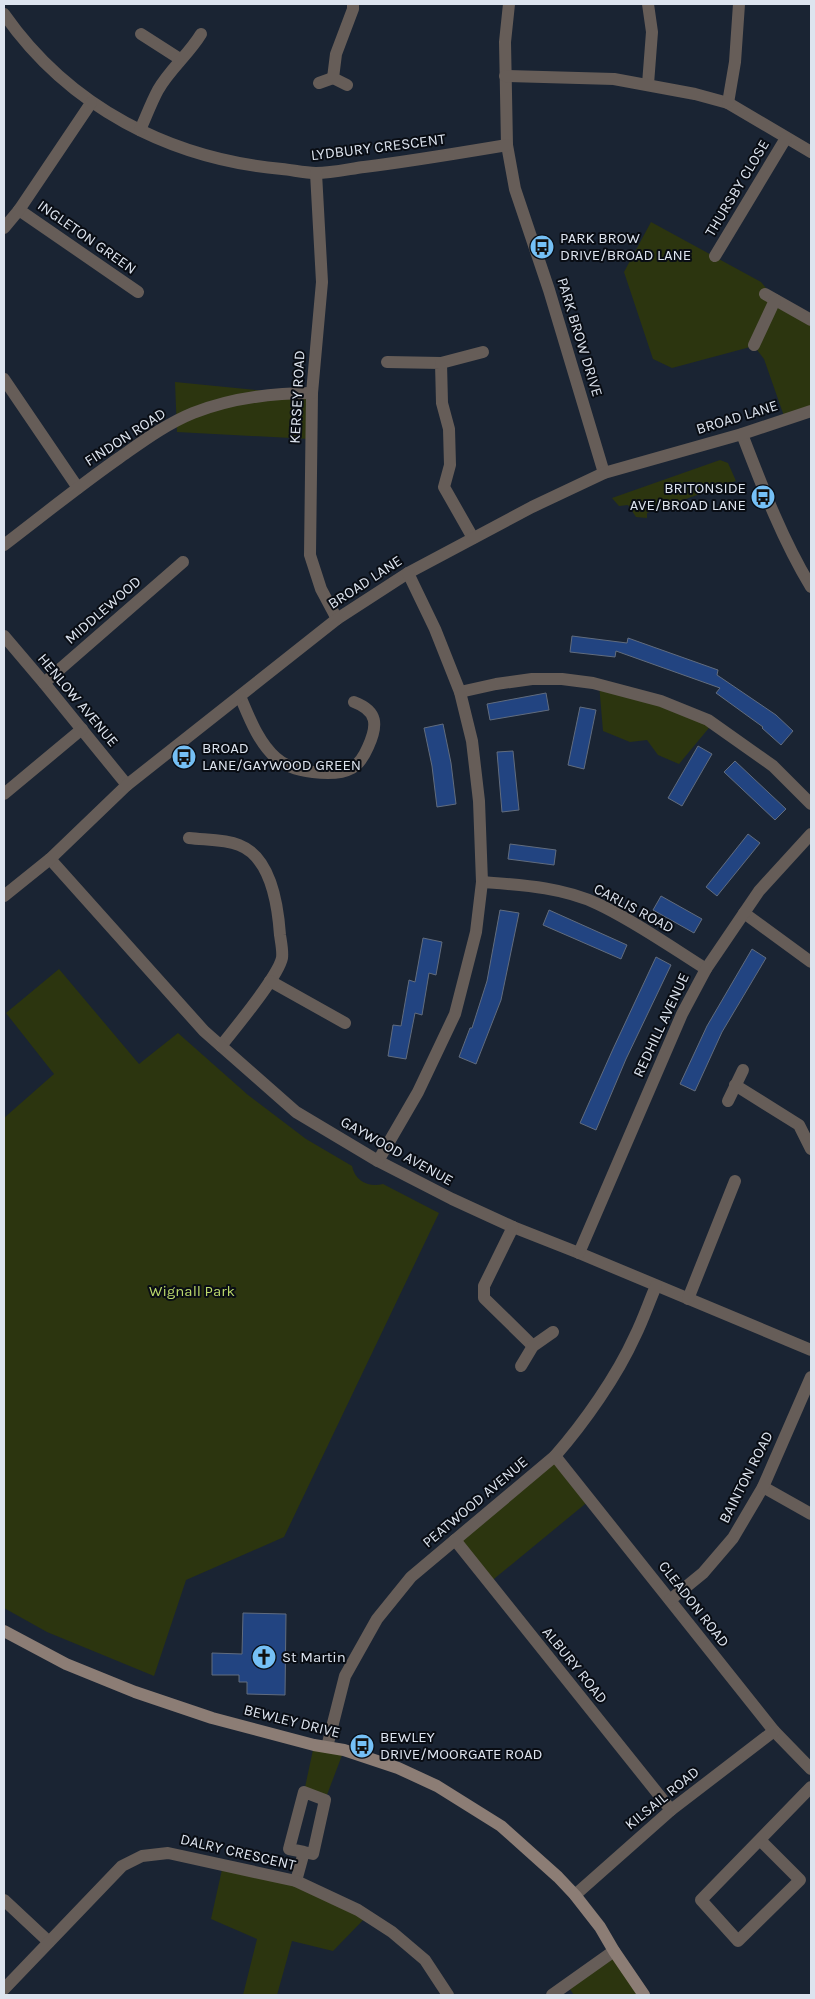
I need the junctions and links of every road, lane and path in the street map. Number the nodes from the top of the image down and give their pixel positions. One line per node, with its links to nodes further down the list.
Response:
1 (353, 4): 10 (street)
2 (509, 4): 9 (street, PARK BROW DRIVE)
3 (648, 4): 12 (street)
4 (739, 4): 15 (street)
5 (4, 14): 14 (street, LYDBURY CRESCENT)
6 (141, 34): 8 (street)
7 (201, 34): 8 (street)
8 (180, 59): 16 (street)
9 (505, 76): 12 (street); 18 (street, PARK BROW DRIVE)
10 (333, 78): 11 (street); 13 (street)
11 (319, 83)
12 (648, 84): 15 (street)
13 (347, 85)
14 (91, 103): 16 (street, LYDBURY CRESCENT); 21 (street)
15 (728, 103): 17 (street)
16 (140, 130): 20 (street, LYDBURY CRESCENT)
17 (786, 138): 19 (street); 22 (street, THURSBY CLOSE)
18 (506, 145): 20 (street, LYDBURY CRESCENT); 33 (street, PARK BROW DRIVE)
19 (811, 152)
20 (316, 173): 30 (street, KERSEY ROAD)
21 (9, 217): 23 (street, INGLETON GREEN)
22 (715, 256)
23 (138, 292)
24 (811, 320): 25 (street)
25 (754, 346)
26 (483, 352): 28 (street)
27 (387, 362): 28 (street)
28 (441, 363): 35 (street)
29 (4, 379): 34 (street)
30 (312, 393): 34 (street, FINDON ROAD); 40 (street, KERSEY ROAD)
31 (811, 411): 32 (street, BROAD LANE)
32 (742, 434): 33 (street, BROAD LANE); 39 (street)
33 (604, 473): 35 (street, BROAD LANE)
34 (78, 488): 36 (street, FINDON ROAD)
35 (473, 538): 38 (street, BROAD LANE)
36 (4, 545)
37 (183, 562): 42 (street, MIDDLEWOOD)
38 (408, 573): 40 (street, BROAD LANE); 43 (street)
39 (811, 587)
40 (336, 619): 44 (street, BROAD LANE)
41 (4, 637): 42 (street, HENLOW AVENUE)
42 (44, 682): 46 (street, HENLOW AVENUE)
43 (460, 692): 49 (street); 53 (street)
44 (240, 696): 45 (street); 47 (street, BROAD LANE)
45 (354, 702)
46 (82, 729): 47 (street, HENLOW AVENUE); 48 (street)
47 (127, 785): 52 (street, BROAD LANE)
48 (4, 794)
49 (811, 804)
50 (811, 834): 55 (street, REDHILL AVENUE)
51 (189, 838): 58 (street)
52 (50, 859): 54 (street, BROAD LANE); 60 (street, GAYWOOD AVENUE)
53 (482, 882): 57 (street, CARLIS ROAD); 65 (street)
54 (4, 896)
55 (744, 913): 56 (street); 57 (street, REDHILL AVENUE)
56 (811, 962)
57 (706, 968): 68 (street, REDHILL AVENUE)
58 (270, 981): 59 (street); 60 (street)
59 (345, 1022)
60 (221, 1046): 65 (street, GAYWOOD AVENUE)
61 (744, 1070): 62 (street)
62 (735, 1085): 63 (street); 64 (street)
63 (728, 1100)
64 (811, 1149)
65 (378, 1161): 67 (street, GAYWOOD AVENUE)
66 (736, 1181): 70 (street)
67 (512, 1228): 68 (street, GAYWOOD AVENUE); 72 (street)
68 (579, 1253): 69 (street, GAYWOOD AVENUE)
69 (656, 1286): 70 (street, GAYWOOD AVENUE); 76 (street, PEATWOOD AVENUE)
70 (688, 1299): 73 (street, GAYWOOD AVENUE)
71 (553, 1332): 72 (street)
72 (532, 1346): 74 (street)
73 (811, 1350)
74 (521, 1366)
75 (811, 1377): 77 (street, BAINTON ROAD)
76 (555, 1456): 79 (street, PEATWOOD AVENUE); 80 (street, CLEADON ROAD)
77 (763, 1487): 78 (street); 80 (street, BAINTON ROAD)
78 (811, 1514)
79 (455, 1540): 83 (street, PEATWOOD AVENUE); 86 (street, ALBURY ROAD)
80 (670, 1600): 82 (street, CLEADON ROAD)
81 (4, 1631): 83 (street, BEWLEY DRIVE)
82 (774, 1731): 84 (street, CLEADON ROAD); 86 (street, KILSAIL ROAD)
83 (327, 1747): 90 (street, BEWLEY DRIVE)
84 (811, 1769)
85 (811, 1787): 87 (street)
86 (671, 1810): 90 (street, KILSAIL ROAD)
87 (760, 1840): 87 (street)
88 (304, 1852): 88 (street); 89 (street)
89 (296, 1881): 92 (street, DALRY CRESCENT); 95 (street, DALRY CRESCENT)
90 (575, 1895): 93 (street, BEWLEY DRIVE)
91 (4, 1900): 92 (street)
92 (49, 1942): 94 (street, DALRY CRESCENT)
93 (614, 1951): 96 (street); 97 (street, BEWLEY DRIVE)
94 (4, 1989)
95 (448, 1995)
96 (552, 1995)
97 (644, 1995)

